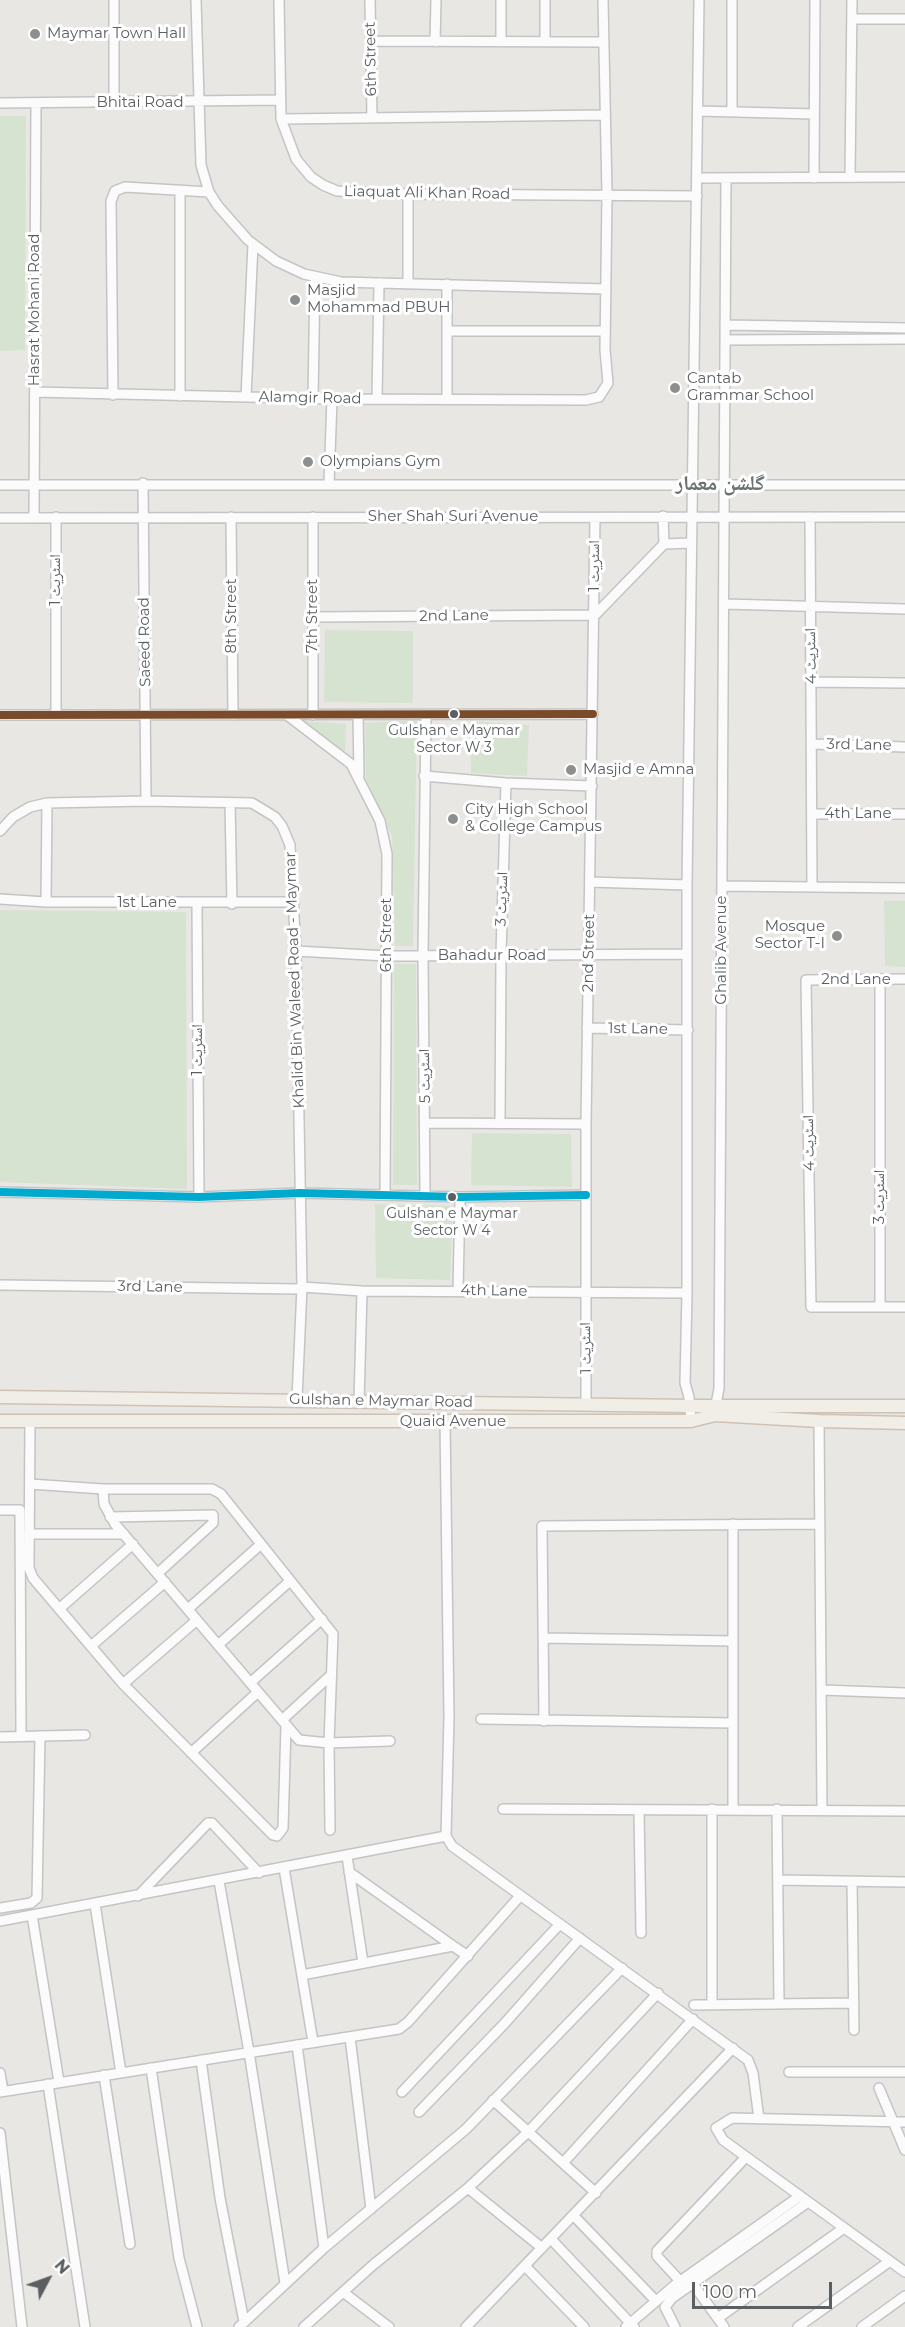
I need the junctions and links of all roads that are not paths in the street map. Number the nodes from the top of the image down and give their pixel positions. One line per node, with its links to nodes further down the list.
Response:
1 (114, 0): 23 (street)
2 (196, 0): 24 (street)
3 (279, 0): 20 (street, Liaquat Ali Khan Road)
4 (370, 0): 15 (street, 6th Street)
5 (436, 0): 18 (street)
6 (501, 0): 16 (street)
7 (546, 0): 17 (street)
8 (603, 0): 19 (street)
9 (699, 0): 25 (street)
10 (732, 0): 26 (street)
11 (815, 0): 27 (street)
12 (852, 0): 14 (street)
13 (905, 18): 14 (street)
14 (852, 19): 32 (street)
15 (371, 41): 18 (street); 29 (street, 6th Street)
16 (501, 41): 17 (street); 18 (street)
17 (545, 41): 19 (street)
18 (435, 42)
19 (604, 42): 28 (street)
20 (280, 100): 24 (street, Bhitai Road); 30 (street, Liaquat Ali Khan Road)
21 (0, 103): 22 (street, Bhitai Road)
22 (36, 103): 23 (street, Bhitai Road); 53 (street, Hasrat Mohani Road)
23 (114, 103): 24 (street, Bhitai Road)
24 (197, 103): 37 (street)
25 (698, 111): 26 (street); 34 (street)
26 (732, 112): 27 (street)
27 (814, 114): 31 (street)
28 (605, 115): 29 (street); 39 (street)
29 (372, 118): 30 (street)
30 (281, 119): 38 (street, Liaquat Ali Khan Road)
31 (814, 177): 32 (street); 35 (street)
32 (850, 177): 33 (street)
33 (905, 177)
34 (698, 178): 35 (street); 40 (street)
35 (726, 178): 47 (street, Ghalib Avenue)
36 (180, 190): 37 (street); 54 (street); 55 (street)
37 (209, 192): 41 (street)
38 (408, 194): 39 (street, Liaquat Ali Khan Road); 44 (street)
39 (607, 194): 40 (street, Liaquat Ali Khan Road); 46 (street)
40 (697, 196): 64 (street)
41 (254, 244): 42 (street); 56 (street)
42 (315, 277): 43 (street); 57 (street)
43 (379, 283): 44 (street); 59 (street)
44 (408, 283): 45 (street)
45 (447, 284): 46 (street); 49 (street)
46 (606, 289): 50 (street)
47 (726, 325): 48 (street); 52 (street, Ghalib Avenue)
48 (905, 328)
49 (447, 331): 50 (street); 60 (street)
50 (605, 331): 60 (street, Alamgir Road)
51 (905, 339): 52 (street)
52 (726, 340): 65 (street, Ghalib Avenue)
53 (35, 392): 54 (street, Alamgir Road); 63 (street, Hasrat Mohani Road)
54 (113, 395): 55 (street, Alamgir Road)
55 (180, 396): 56 (street, Alamgir Road)
56 (246, 398): 57 (street, Alamgir Road)
57 (313, 398): 58 (street, Alamgir Road)
58 (332, 399): 59 (street, Alamgir Road); 62 (street)
59 (376, 399): 60 (street, Alamgir Road)
60 (447, 399)
61 (143, 483): 62 (street); 63 (street); 71 (street, Saeed Road)
62 (329, 483): 64 (street)
63 (35, 484): 66 (street); 77 (street, Hasrat Mohani Road)
64 (692, 484): 65 (street); 69 (street)
65 (726, 484): 67 (street); 70 (street, Ghalib Avenue)
66 (0, 485)
67 (905, 485)
68 (663, 516): 69 (street, Sher Shah Suri Avenue); 79 (street, Sher Shah Suri Avenue); 81 (street)
69 (691, 516): 70 (street, Sher Shah Suri Avenue); 80 (street)
70 (726, 516): 74 (street, Sher Shah Suri Avenue); 82 (street, Ghalib Avenue)
71 (143, 517): 72 (street, Sher Shah Suri Avenue); 78 (street, Sher Shah Suri Avenue); 93 (street, Saeed Road)
72 (231, 517): 73 (street, Sher Shah Suri Avenue); 94 (street, 8th Street)
73 (313, 517): 79 (street, Sher Shah Suri Avenue); 86 (street, 7th Street)
74 (810, 517): 75 (street, Sher Shah Suri Avenue); 83 (street)
75 (905, 517)
76 (0, 518): 77 (street, Sher Shah Suri Avenue)
77 (34, 518): 78 (street, Sher Shah Suri Avenue)
78 (56, 518): 92 (street, اسٹریٹ 1)
79 (595, 518): 85 (street, اسٹریٹ 1)
80 (692, 543): 81 (street); 113 (street)
81 (664, 544): 85 (street)
82 (725, 604): 83 (street); 114 (street, Ghalib Avenue)
83 (810, 607): 84 (street); 87 (street, اسٹریٹ 4)
84 (905, 609)
85 (595, 615): 86 (street, 2nd Lane); 89 (street, 2nd Street)
86 (313, 617): 96 (street, 7th Street)
87 (812, 682): 88 (street); 100 (street, اسٹریٹ 4)
88 (905, 683)
89 (593, 714): 98 (street); 105 (street, 2nd Street)
90 (0, 715): 91 (street)
91 (16, 715): 92 (street); 99 (street)
92 (56, 715): 93 (street)
93 (145, 715): 94 (street); 106 (street, Saeed Road)
94 (233, 715): 95 (street)
95 (287, 715): 96 (street); 103 (street, 6th Street)
96 (313, 715): 97 (street)
97 (358, 715): 98 (street); 103 (street)
98 (426, 715): 102 (street)
99 (0, 720)
100 (812, 744): 101 (street, 3rd Lane); 109 (street, اسٹریٹ 4)
101 (905, 747)
102 (424, 776): 104 (street); 127 (street)
103 (359, 779): 126 (street, 6th Street)
104 (506, 783): 105 (street); 124 (street, اسٹریٹ 3)
105 (592, 786): 112 (street, 2nd Street)
106 (146, 801): 107 (street, Khalid Bin Waleed Road - Maymar); 108 (street, Khalid Bin Waleed Road - Maymar)
107 (47, 803): 111 (street, Khalid Bin Waleed Road - Maymar); 118 (street)
108 (230, 803): 119 (street, Khalid Bin Waleed Road - Maymar); 121 (street)
109 (812, 814): 110 (street, 4th Lane); 115 (street, اسٹریٹ 4)
110 (905, 814)
111 (0, 831)
112 (590, 882): 113 (street); 125 (street, 2nd Street)
113 (687, 885): 123 (street)
114 (722, 886): 115 (street); 157 (street, Ghalib Avenue)
115 (812, 886): 116 (street)
116 (905, 888)
117 (0, 899): 118 (street, 1st Lane)
118 (46, 902): 120 (street, 1st Lane)
119 (294, 902): 121 (street, 1st Lane); 122 (street, Khalid Bin Waleed Road - Maymar)
120 (198, 904): 121 (street, 1st Lane); 141 (street, اسٹریٹ 1)
121 (232, 904)
122 (296, 951): 126 (street, Bahadur Road); 137 (street, Khalid Bin Waleed Road - Maymar)
123 (687, 954): 125 (street, Bahadur Road); 132 (street)
124 (501, 955): 125 (street, Bahadur Road); 127 (street, Bahadur Road); 134 (street, اسٹریٹ 3)
125 (588, 955): 131 (street, 2nd Street)
126 (387, 956): 127 (street, Bahadur Road); 138 (street, 6th Street)
127 (423, 956): 133 (street, اسٹریٹ 5)
128 (806, 980): 129 (street, 2nd Lane); 149 (street, اسٹریٹ 4)
129 (880, 980): 130 (street, 2nd Lane); 149 (street, اسٹریٹ 3)
130 (905, 980)
131 (588, 1028): 132 (street, 1st Lane); 135 (street, 2nd Street)
132 (688, 1030): 148 (street)
133 (426, 1123): 134 (street); 140 (street, اسٹریٹ 5)
134 (500, 1123): 135 (street)
135 (586, 1124): 139 (street, 2nd Street)
136 (0, 1192): 141 (street)
137 (300, 1193): 138 (street); 141 (street); 144 (street, Khalid Bin Waleed Road - Maymar)
138 (385, 1195): 140 (street)
139 (586, 1195): 142 (street); 147 (street, 2nd Street)
140 (425, 1196): 142 (street)
141 (198, 1197)
142 (459, 1197): 145 (street)
143 (0, 1285): 144 (street, 3rd Lane)
144 (301, 1288): 146 (street, 4th Lane); 152 (street, Khalid Bin Waleed Road - Maymar)
145 (458, 1290): 146 (street, 4th Lane); 147 (street, 4th Lane)
146 (362, 1291): 153 (street)
147 (585, 1292): 148 (street, 4th Lane); 154 (street, اسٹریٹ 1)
148 (687, 1293): 155 (street)
149 (880, 1307): 150 (street)
150 (905, 1307)
151 (0, 1397): 152 (main road, Gulshan e Maymar Road)
152 (297, 1399): 153 (main road, Gulshan e Maymar Road)
153 (359, 1402): 154 (main road, Gulshan e Maymar Road)
154 (586, 1404): 155 (main road, Gulshan e Maymar Road)
155 (691, 1406): 157 (main road, Gulshan e Maymar Road); 159 (street)
156 (905, 1406): 157 (main road, Gulshan e Maymar Road)
157 (715, 1410): 159 (main road, Quaid Avenue); 160 (main road, Quaid Avenue)
158 (0, 1421): 161 (main road, Quaid Avenue)
159 (691, 1421): 162 (main road, Quaid Avenue)
160 (819, 1421): 163 (main road, Quaid Avenue); 169 (street)
161 (30, 1422): 162 (main road, Quaid Avenue); 164 (street)
162 (445, 1422): 210 (street)
163 (905, 1423)
164 (30, 1484): 165 (street); 170 (street)
165 (103, 1489): 167 (street); 173 (street)
166 (0, 1510): 195 (street)
167 (111, 1517): 171 (street); 174 (street)
168 (733, 1524): 169 (street); 181 (street); 182 (street)
169 (819, 1524): 188 (street)
170 (29, 1534): 171 (street); 177 (street)
171 (124, 1534): 172 (street)
172 (133, 1544): 174 (street); 177 (street)
173 (260, 1545): 175 (street); 178 (street)
174 (158, 1574): 176 (street)
175 (291, 1581): 179 (street); 183 (street)
176 (165, 1582): 178 (street); 184 (street)
177 (59, 1609): 184 (street)
178 (188, 1609): 180 (street)
179 (321, 1619): 185 (street); 186 (street)
180 (197, 1620): 183 (street); 187 (street)
181 (544, 1638): 182 (street); 192 (street)
182 (733, 1641): 194 (street)
183 (218, 1645): 186 (street)
184 (91, 1646): 187 (street)
185 (331, 1675): 193 (street); 200 (street)
186 (250, 1683): 189 (street)
187 (123, 1684): 201 (street)
188 (822, 1690): 190 (street); 207 (street)
189 (258, 1692): 193 (street); 201 (street)
190 (905, 1693)
191 (481, 1719): 192 (street)
192 (544, 1722): 194 (street)
193 (284, 1723): 200 (street); 201 (street)
194 (733, 1723): 204 (street)
195 (21, 1736): 196 (street); 198 (street)
196 (40, 1736): 197 (street); 222 (street)
197 (85, 1736)
198 (0, 1737)
199 (390, 1741): 200 (street)
200 (329, 1743): 209 (street)
201 (191, 1753)
202 (503, 1809): 206 (street)
203 (712, 1809): 204 (street); 206 (street); 236 (street)
204 (733, 1809): 205 (street)
205 (777, 1809): 207 (street); 215 (street)
206 (639, 1810): 226 (street)
207 (822, 1810): 208 (street)
208 (905, 1811)
209 (330, 1830)
210 (446, 1836): 211 (street); 220 (street)
211 (347, 1856): 212 (street); 213 (street)
212 (284, 1869): 214 (street); 232 (street)
213 (350, 1872): 228 (street); 230 (street)
214 (259, 1873): 216 (street); 219 (street)
215 (778, 1880): 217 (street); 234 (street)
216 (219, 1881): 219 (street); 244 (street)
217 (852, 1881): 218 (street); 235 (street)
218 (905, 1882)
219 (138, 1896): 221 (street)
220 (520, 1896): 225 (street); 229 (street)
221 (95, 1904): 223 (street); 250 (street)
222 (0, 1908)
223 (32, 1915): 224 (street); 252 (street)
224 (0, 1921)
225 (560, 1923): 227 (street); 256 (street)
226 (641, 1933)
227 (580, 1938): 231 (street); 258 (street)
228 (453, 1946): 229 (street); 230 (street)
229 (468, 1956): 240 (street)
230 (363, 1963): 232 (street)
231 (622, 1968): 233 (street); 257 (street)
232 (302, 1975): 241 (street)
233 (658, 1993): 238 (street); 262 (street)
234 (779, 2003): 235 (street); 236 (street)
235 (854, 2003): 239 (street)
236 (712, 2004): 237 (street)
237 (694, 2005)
238 (693, 2019): 243 (street); 266 (street)
239 (854, 2030)
240 (350, 2037): 241 (street); 270 (street)
241 (313, 2042): 242 (street)
242 (297, 2045): 244 (street); 275 (street)
243 (733, 2048): 259 (street); 268 (street)
244 (249, 2052): 245 (street); 281 (street)
245 (201, 2060): 246 (street); 288 (street)
246 (151, 2068): 250 (street); 292 (street)
247 (789, 2072): 248 (street)
248 (905, 2072)
249 (0, 2073): 255 (street)
250 (121, 2073): 251 (street)
251 (104, 2075): 252 (street); 274 (street)
252 (59, 2082): 253 (street)
253 (48, 2084): 255 (street); 291 (street)
254 (879, 2088): 260 (street)
255 (2, 2091)
256 (402, 2092)
257 (493, 2100): 262 (street); 270 (street)
258 (419, 2112)
259 (759, 2119): 260 (street); 265 (street)
260 (893, 2122): 261 (street); 264 (street)
261 (905, 2122)
262 (528, 2132): 266 (street); 267 (street)
263 (0, 2133): 290 (street)
264 (905, 2150)
265 (746, 2157): 269 (street); 280 (street)
266 (562, 2163): 268 (street)
267 (468, 2188): 276 (street); 283 (street)
268 (596, 2193): 271 (street)
269 (804, 2199): 272 (street); 280 (street); 282 (street)
270 (371, 2209): 275 (street)
271 (574, 2216): 273 (street); 285 (street)
272 (844, 2228): 277 (street); 286 (street)
273 (551, 2238): 276 (street); 289 (street)
274 (130, 2244)
275 (324, 2248): 281 (street)
276 (542, 2248): 278 (street)
277 (890, 2261): 279 (street); 299 (street)
278 (525, 2266): 287 (street); 296 (street)
279 (905, 2272)
280 (680, 2281): 285 (street)
281 (285, 2283): 288 (street)
282 (693, 2284): 286 (street); 297 (street)
283 (343, 2292): 293 (street); 294 (street)
284 (905, 2296): 300 (street)
285 (656, 2301): 289 (street)
286 (718, 2318): 298 (street)
287 (470, 2323): 295 (street)
288 (242, 2325)
289 (630, 2326)
290 (22, 2327)
291 (85, 2327)
292 (197, 2327)
293 (304, 2327)
294 (388, 2327)
295 (481, 2327)
296 (584, 2327)
297 (675, 2327)
298 (724, 2327)
299 (798, 2327)
300 (862, 2327)

